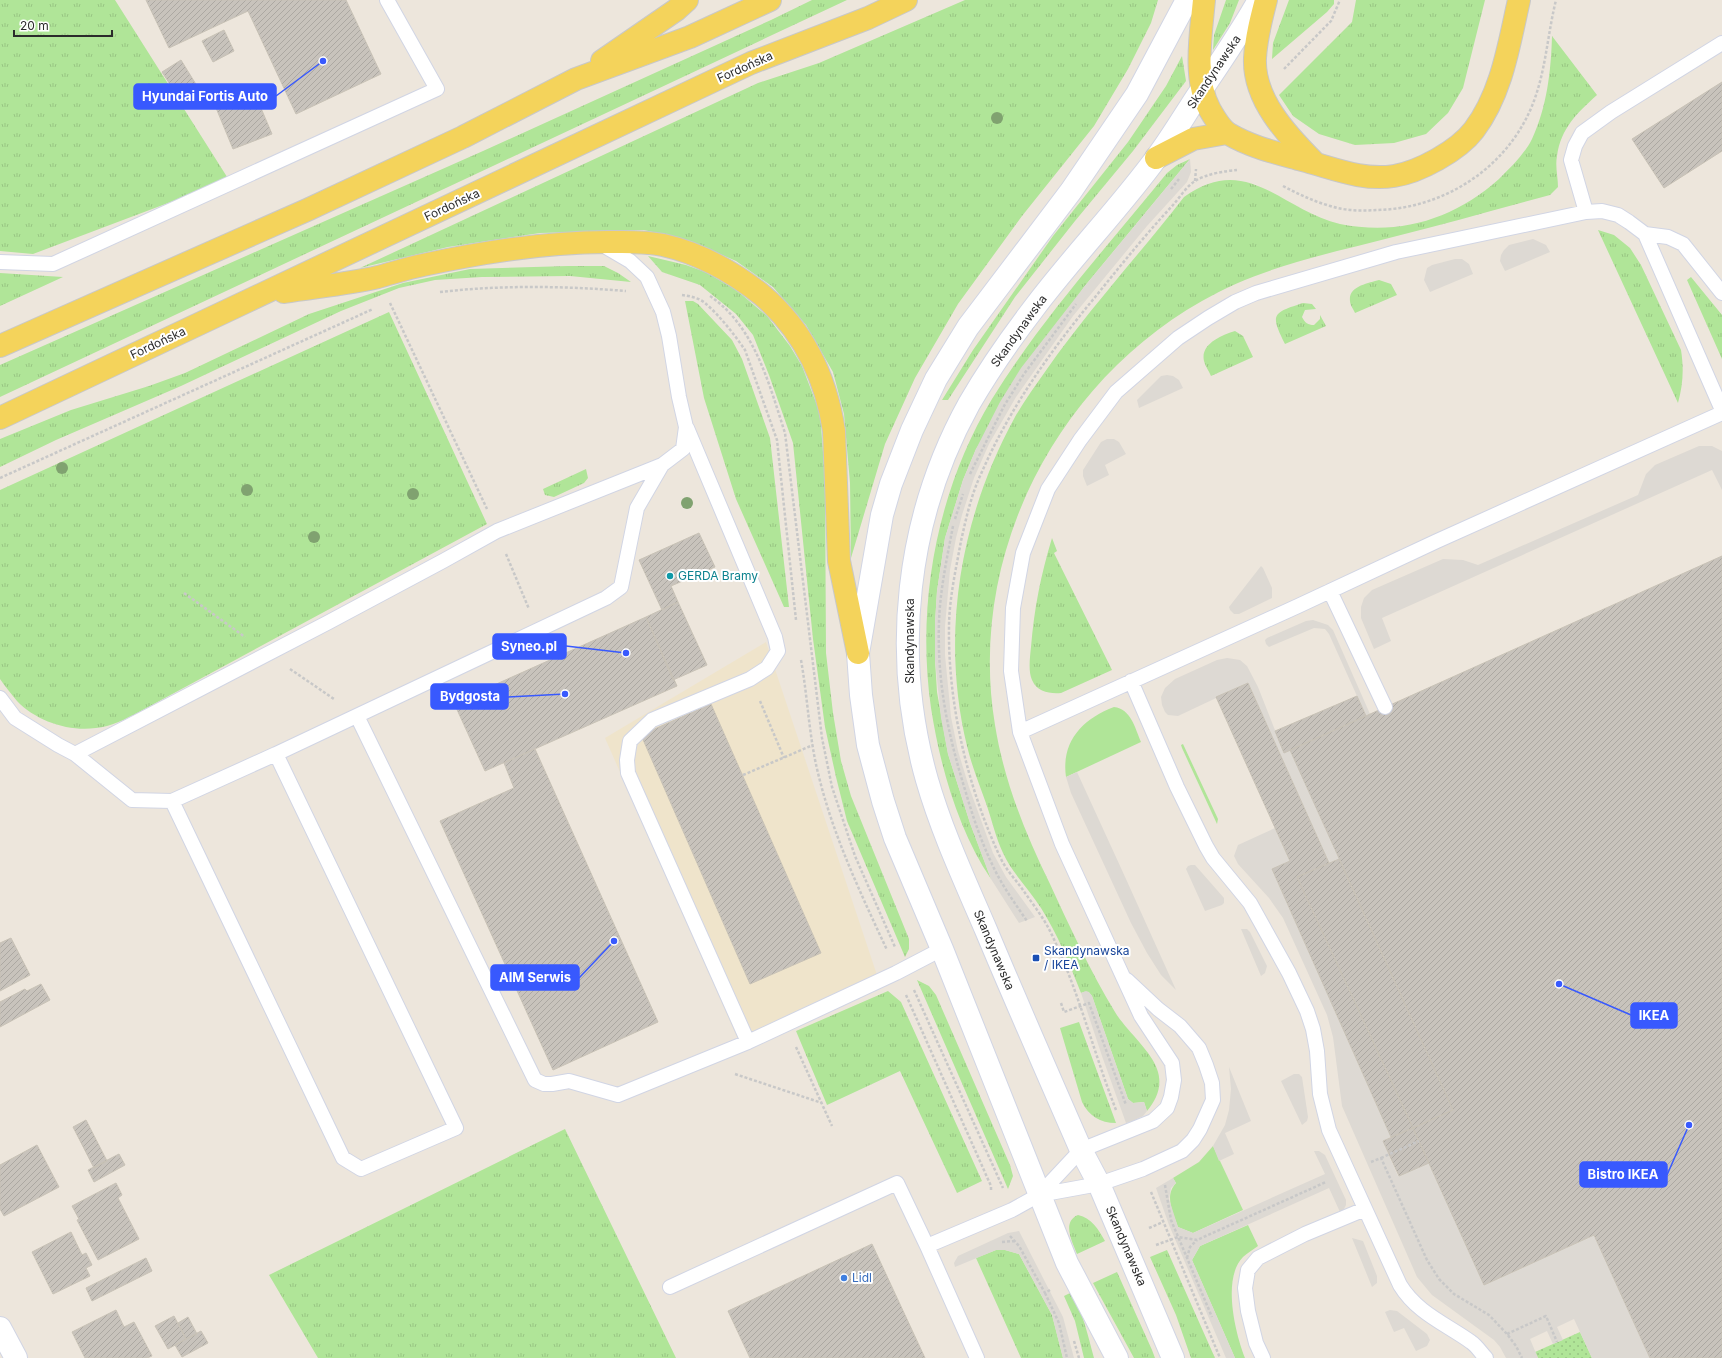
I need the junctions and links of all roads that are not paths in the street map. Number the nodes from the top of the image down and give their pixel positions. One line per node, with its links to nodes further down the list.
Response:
1 (387, 0): 19 (lane)
2 (687, 0): 11 (main road)
3 (770, 0): 11 (main road)
4 (906, 0): 21 (main road, Fordońska)
5 (1187, 0): 29 (street)
6 (1204, 0): 12 (main road)
7 (1259, 0): 12 (street, Skandynawska)
8 (1266, 0): 15 (main road)
9 (1518, 0): 15 (main road)
10 (1722, 43): 16 (lane)
11 (576, 79): 22 (main road)
12 (1203, 89): 13 (main road); 14 (street, Skandynawska)
13 (1227, 133): 14 (main road); 15 (main road)
14 (1156, 158): 41 (street, Skandynawska)
15 (1314, 163)
16 (1586, 212): 17 (lane); 34 (lane)
17 (1645, 234): 20 (lane); 23 (lane)
18 (598, 242): 21 (main road); 26 (lane); 29 (main road)
19 (0, 262)
20 (1722, 293)
21 (260, 296): 25 (main road, Fordońska)
22 (0, 346)
23 (1722, 410)
24 (1722, 413): 28 (lane)
25 (0, 418)
26 (686, 428): 27 (lane); 40 (lane)
27 (662, 465): 33 (lane); 35 (lane)
28 (1330, 591): 30 (lane); 32 (lane)
29 (858, 653): 38 (street)
30 (1131, 681): 34 (lane); 44 (lane)
31 (0, 698): 35 (lane)
32 (1385, 708)
33 (357, 716): 36 (lane); 40 (lane)
34 (1020, 732): 39 (lane)
35 (75, 754): 37 (lane)
36 (276, 754): 37 (lane); 37 (lane)
37 (172, 801)
38 (942, 950): 40 (lane); 43 (street)
39 (1121, 974): 41 (lane); 42 (lane)
40 (748, 1042)
41 (1081, 1150): 42 (street, Skandynawska); 43 (lane)
42 (1099, 1184): 43 (lane); 51 (street, Skandynawska)
43 (1039, 1195): 45 (lane); 50 (street)
44 (1365, 1209): 52 (lane); 53 (lane)
45 (927, 1246): 46 (lane); 49 (lane)
46 (670, 1287)
47 (0, 1328): 48 (street)
48 (16, 1358)
49 (977, 1358)
50 (1117, 1358)
51 (1173, 1358)
52 (1263, 1358)
53 (1486, 1358)

